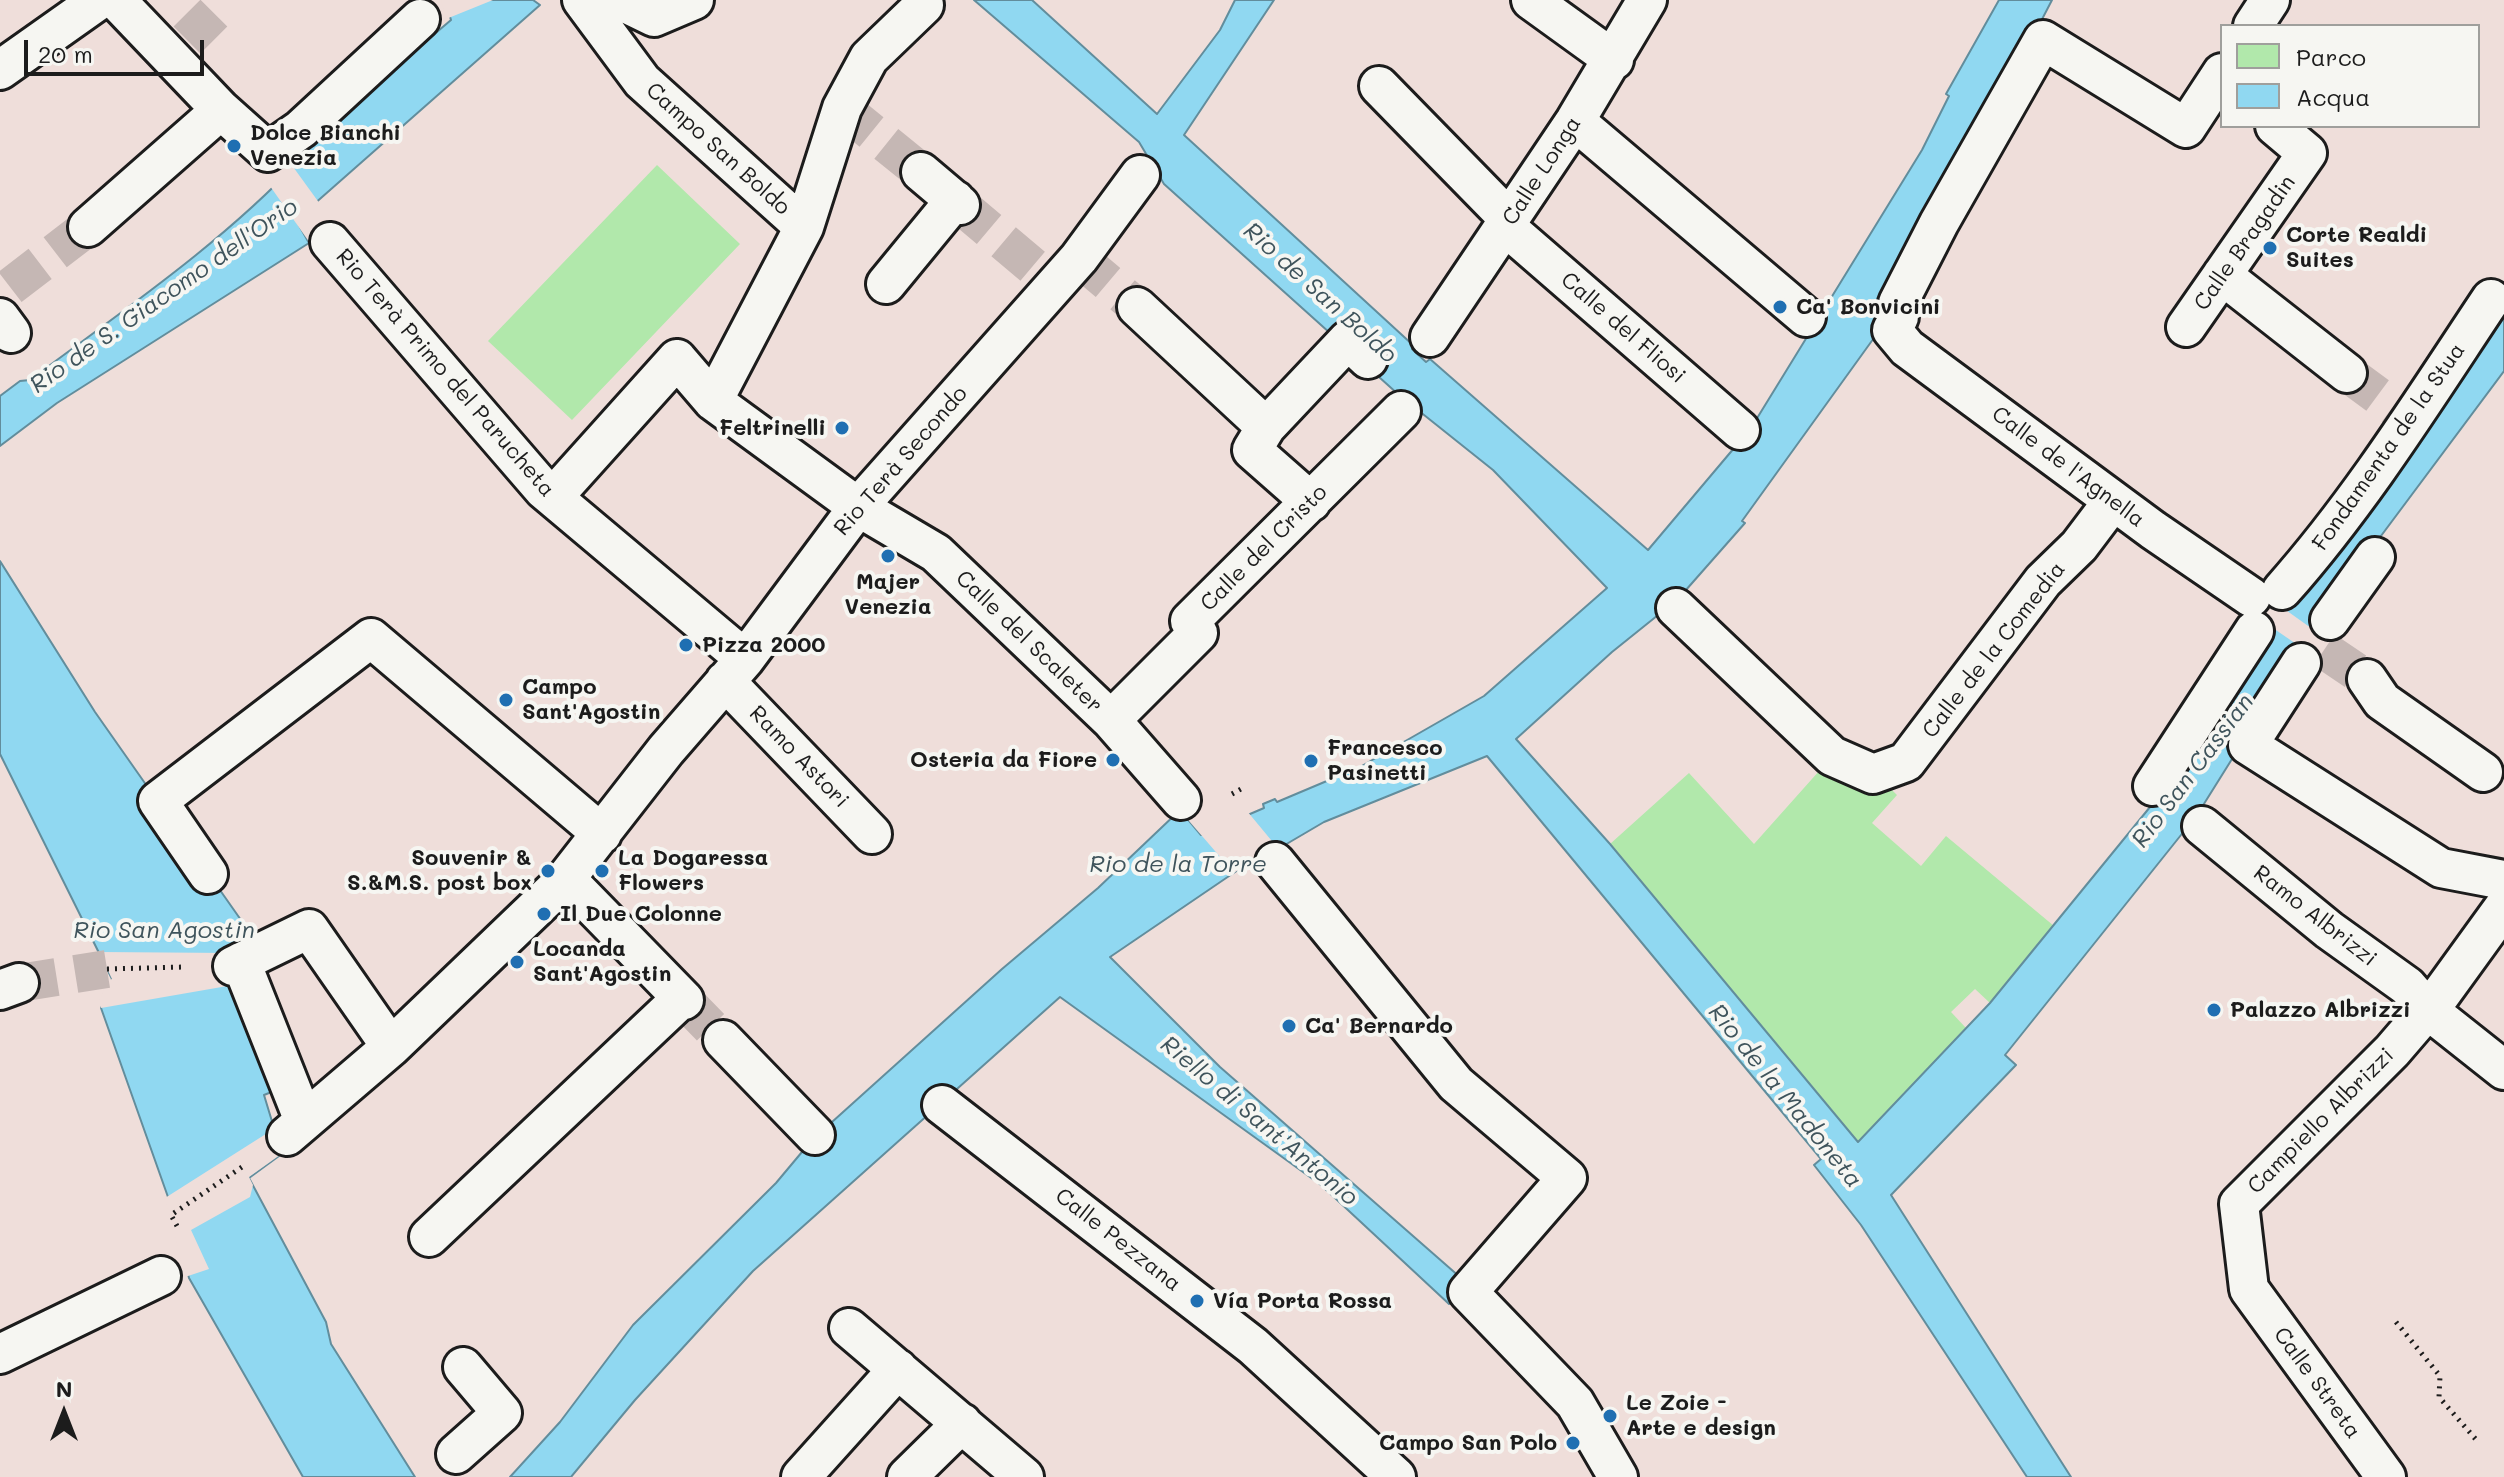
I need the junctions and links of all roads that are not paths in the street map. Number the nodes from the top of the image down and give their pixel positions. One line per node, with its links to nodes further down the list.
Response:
1 (99, 0): 13 (street)
2 (116, 0): 17 (street)
3 (582, 0): 22 (street, Campo San Boldo)
4 (619, 0): 5 (street)
5 (694, 0)
6 (1531, 0): 12 (street)
7 (1647, 0): 12 (street, Calle Longa)
8 (2270, 0): 11 (street)
9 (924, 5): 16 (street)
10 (420, 19): 17 (street)
11 (2254, 24)
12 (1614, 60): 18 (street, Calle Longa)
13 (0, 70)
14 (2220, 78): 43 (street, Calle de l'Agnella)
15 (1379, 86): 23 (street, Calle del Fliosi)
16 (842, 108): 22 (street); 25 (street)
17 (221, 110): 24 (street)
18 (1575, 121): 23 (street, Calle Longa); 31 (street)
19 (2277, 128): 27 (street, Calle Bragadin)
20 (921, 172): 28 (street)
21 (1140, 175): 45 (street, Rio Terà Secondo)
22 (771, 197): 25 (street, Campo San Boldo)
23 (1508, 223): 33 (street, Calle Longa); 41 (street, Calle del Fliosi)
24 (88, 227)
25 (804, 227): 34 (street, Campo San Boldo)
26 (330, 242): 42 (street, Rio Terà Primo del Parucheta)
27 (2222, 275): 32 (street, Calle Bragadin); 37 (street)
28 (886, 284)
29 (2491, 299): 47 (street, Fondamenta de la Stua)
30 (1137, 307): 40 (street)
31 (1806, 317)
32 (2186, 327)
33 (1430, 337)
34 (743, 346): 35 (street); 38 (street, Campo San Boldo)
35 (677, 359): 38 (street, Calle del Scaleter); 42 (street)
36 (1368, 359): 40 (street)
37 (2347, 373)
38 (715, 403): 45 (street, Calle del Scaleter)
39 (1401, 411): 44 (street, Calle del Cristo)
40 (1266, 427): 44 (street)
41 (1740, 430)
42 (553, 497): 51 (street, Rio Terà Primo del Parucheta)
43 (2113, 501): 47 (street, Calle de l'Agnella); 48 (street, Calle de la Comedia)
44 (1311, 502): 53 (street, Calle del Cristo)
45 (858, 507): 51 (street, Rio Terà Secondo); 53 (street, Calle del Scaleter)
46 (2375, 557): 49 (street)
47 (2262, 606): 55 (street, Fondamenta de la Stua)
48 (1676, 608)
49 (2330, 620)
50 (2301, 663): 62 (street)
51 (735, 670): 58 (street, Rio Terà Secondo); 59 (street, Ramo Astori)
52 (2367, 679): 54 (street)
53 (1111, 720): 56 (street, Calle del Scaleter)
54 (2483, 772)
55 (2153, 786)
56 (1181, 800)
57 (2202, 826): 65 (street, Ramo Albrizzi)
58 (602, 834): 61 (street); 63 (street)
59 (872, 834)
60 (1275, 862): 84 (street)
61 (208, 874)
62 (2504, 880)
63 (563, 882): 67 (street); 71 (street)
64 (2504, 907): 65 (street)
65 (2434, 1001): 68 (street); 73 (street, Campiello Albrizzi)
66 (723, 1040): 70 (street)
67 (391, 1047): 67 (street)
68 (2499, 1066)
69 (942, 1105): 83 (street, Calle Pezzana)
70 (815, 1135)
71 (429, 1237)
72 (161, 1276): 75 (street)
73 (2249, 1289): 85 (street, Calle Streta)
74 (849, 1328): 77 (street)
75 (0, 1354)
76 (463, 1367): 79 (street)
77 (898, 1369): 78 (street); 80 (street)
78 (962, 1423): 81 (street); 82 (street)
79 (456, 1454)
80 (801, 1477)
81 (907, 1477)
82 (1024, 1477)
83 (1396, 1477)
84 (1618, 1477)
85 (2386, 1477)

